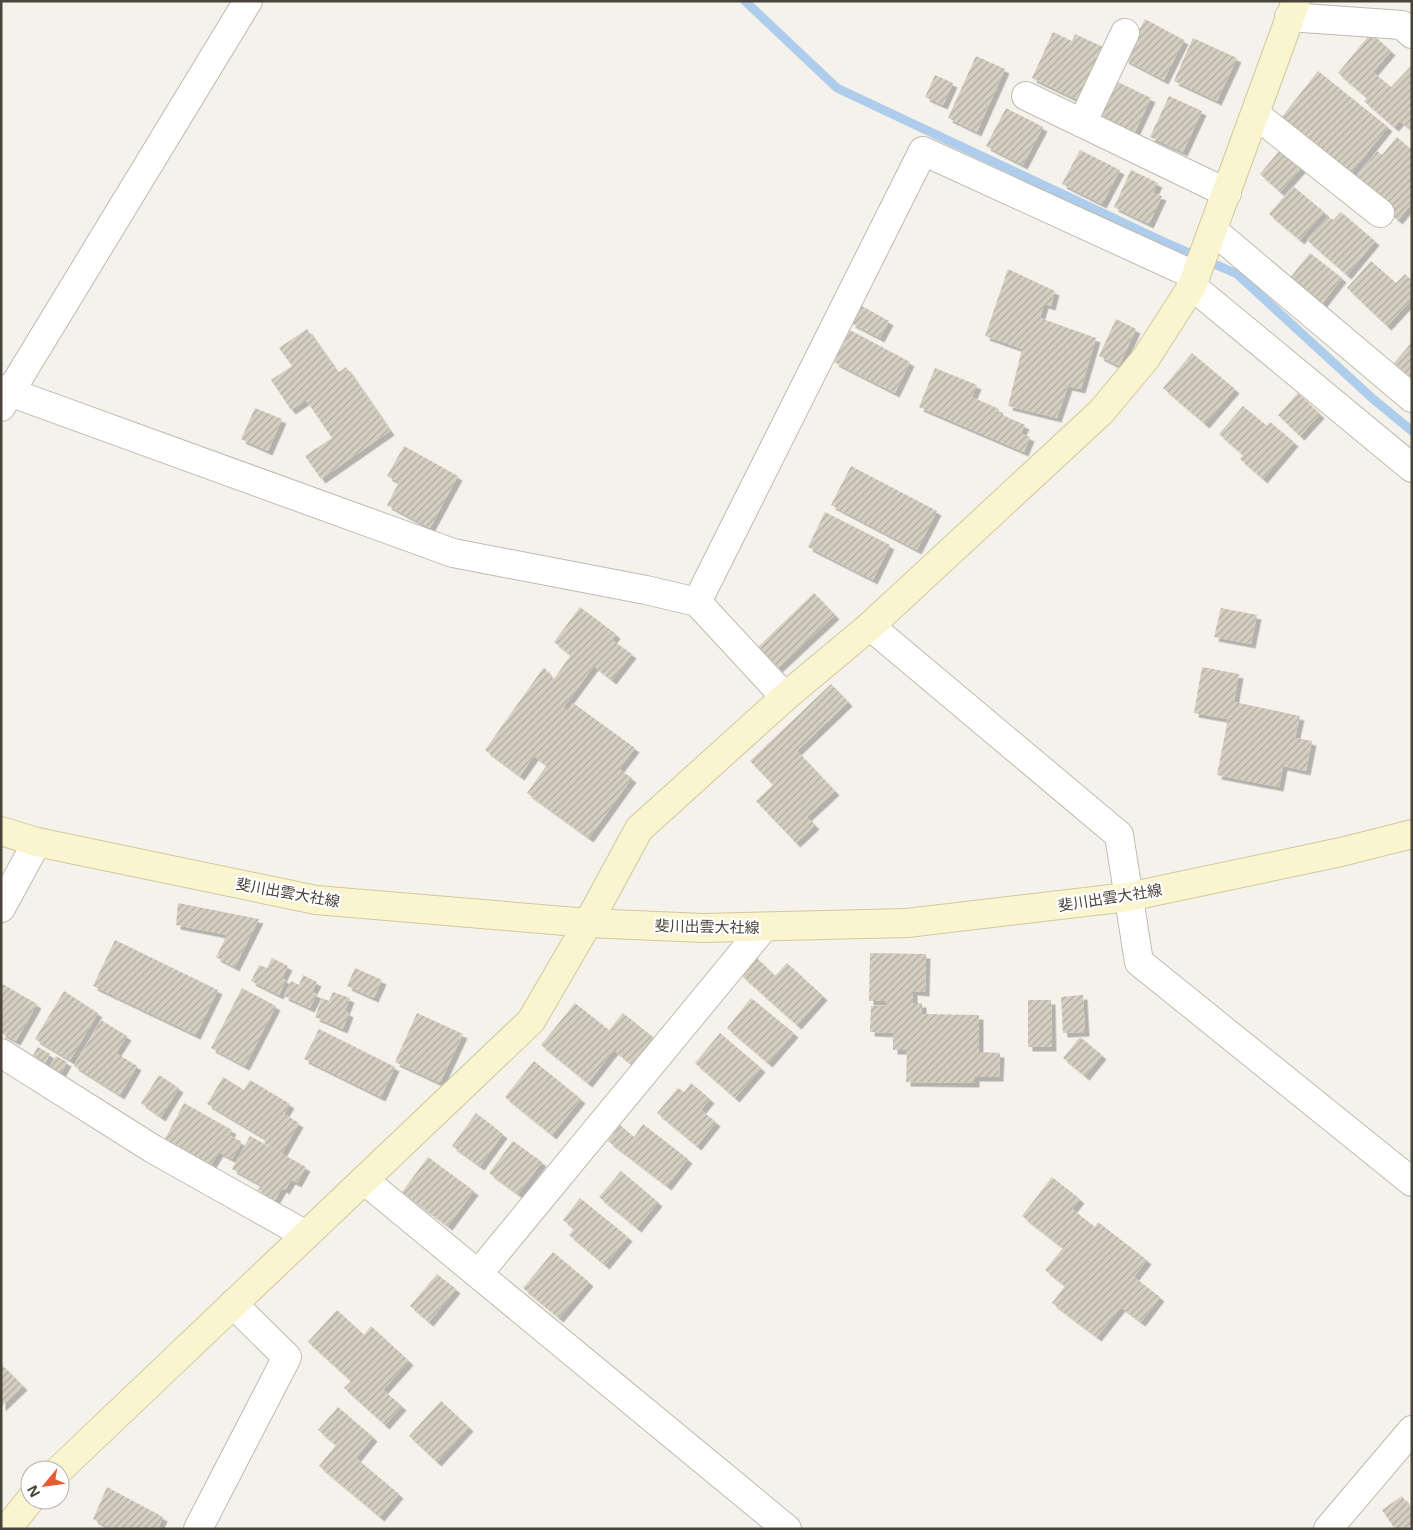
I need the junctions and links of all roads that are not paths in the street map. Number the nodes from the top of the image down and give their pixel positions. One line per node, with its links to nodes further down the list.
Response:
1 (248, 1): 12 (street)
2 (1292, 9): 4 (street); 6 (street)
3 (1125, 33): 7 (street)
4 (1412, 34)
5 (1026, 96): 7 (street)
6 (1255, 114): 8 (street); 9 (street)
7 (1082, 122): 8 (street)
8 (1227, 193): 10 (street)
9 (1380, 214)
10 (1214, 231): 11 (street); 13 (street)
11 (1194, 281): 14 (street); 15 (street); 16 (street)
12 (4, 396): 15 (street)
13 (1412, 398)
14 (1412, 468)
15 (697, 602): 17 (street)
16 (870, 626): 17 (street); 21 (street)
17 (785, 697): 23 (street)
18 (1, 831): 20 (street, 斐川出雲大社線)
19 (1412, 834): 21 (street, 斐川出雲大社線)
20 (37, 842): 22 (street); 23 (street, 斐川出雲大社線)
21 (1128, 897): 24 (street, 斐川出雲大社線); 27 (street)
22 (1, 908)
23 (588, 923): 24 (street, 斐川出雲大社線); 26 (street)
24 (764, 927): 29 (street)
25 (1, 1053): 28 (street)
26 (364, 1180): 28 (street); 29 (street)
27 (1412, 1182)
28 (306, 1235): 30 (street)
29 (478, 1274): 36 (street)
30 (233, 1304): 32 (street); 35 (street)
31 (1412, 1430): 37 (street)
32 (70, 1460)
33 (22, 1510): 34 (street)
34 (7, 1529)
35 (198, 1529)
36 (787, 1529)
37 (1328, 1529)

